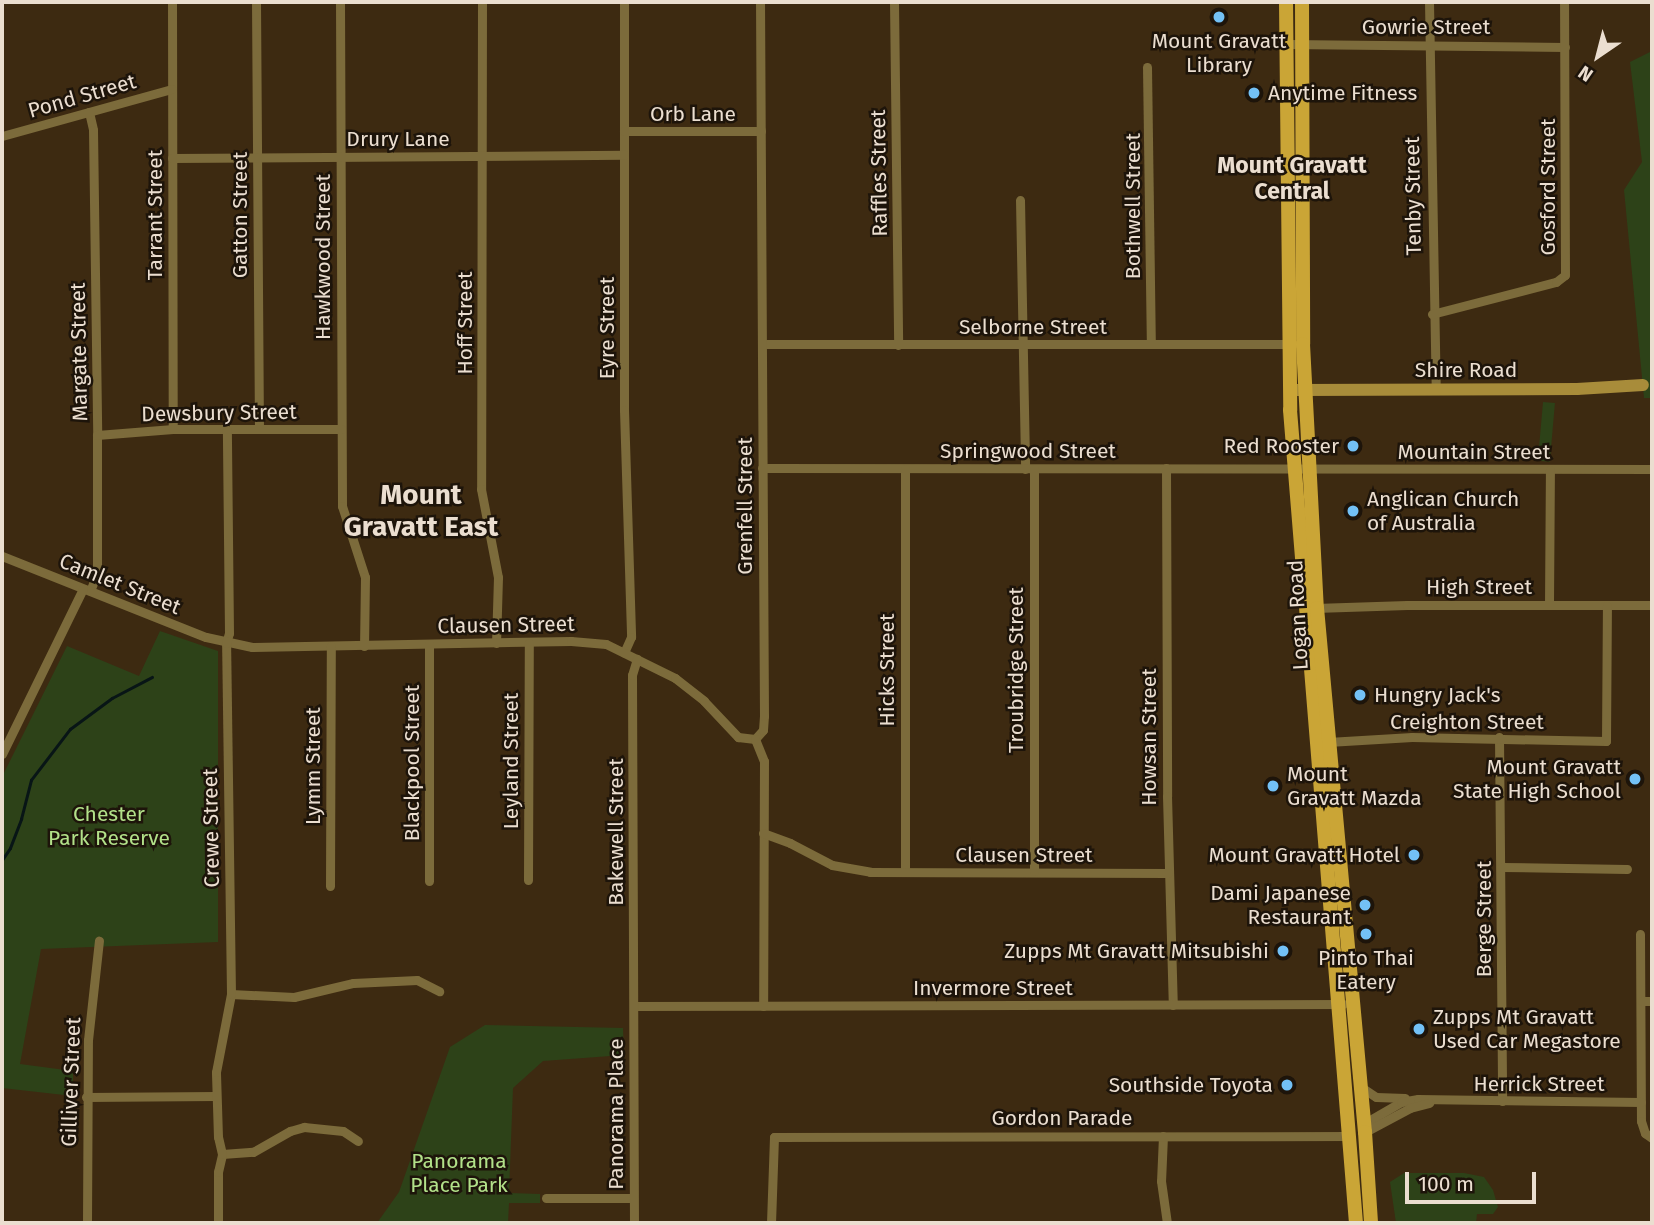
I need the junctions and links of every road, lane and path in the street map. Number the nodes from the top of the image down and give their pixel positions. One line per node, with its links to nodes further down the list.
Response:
1 (172, 2): 17 (street, Tarrant Street)
2 (256, 2): 24 (street, Gatton Street)
3 (340, 2): 25 (street, Hawkwood Street)
4 (482, 2): 23 (street, Hoff Street)
5 (624, 2): 19 (street, Eyre Street)
6 (760, 2): 20 (street, Grenfell Street)
7 (894, 2): 32 (street, Raffles Street)
8 (1273, 2): 12 (main road)
9 (1302, 2): 13 (main road, Logan Road)
10 (1429, 2): 14 (street, Tenby Street)
11 (1564, 2): 15 (street, Gosford Street)
12 (1286, 6): 13 (main road, Logan Road)
13 (1294, 44): 14 (street, Gowrie Street); 31 (main road, Logan Road)
14 (1429, 44): 15 (street, Gowrie Street); 28 (street, Tenby Street)
15 (1565, 47): 28 (street, Gosford Street)
16 (1146, 68): 30 (street, Bothwell Street)
17 (172, 89): 18 (street, Pond Street); 26 (street, Tarrant Street)
18 (89, 112): 21 (street, Pond Street); 42 (street, Margate Street)
19 (624, 131): 20 (street, Orb Lane); 22 (street, Eyre Street)
20 (761, 131): 29 (street, Grenfell Street)
21 (2, 136)
22 (624, 155): 23 (street, Drury Lane); 63 (street, Eyre Street)
23 (483, 156): 25 (street, Drury Lane); 58 (street, Hoff Street)
24 (257, 157): 25 (street, Drury Lane); 26 (street, Drury Lane); 38 (street, Gatton Street)
25 (341, 157): 40 (street, Hawkwood Street)
26 (172, 158): 39 (street, Tarrant Street)
27 (1020, 200): 33 (street, Troubridge Street)
28 (1432, 314): 35 (street, Tenby Street)
29 (763, 344): 32 (street, Selborne Street); 43 (street, Grenfell Street)
30 (1151, 344): 31 (street, Selborne Street); 33 (street, Selborne Street)
31 (1296, 344): 36 (main road, Logan Road); 37 (main road, Logan Road)
32 (898, 345): 33 (street, Selborne Street)
33 (1025, 345): 46 (street, Troubridge Street)
34 (1648, 384): 35 (street, Shire Road)
35 (1436, 389): 37 (street, Shire Road)
36 (1289, 390): 37 (street, Shire Road); 47 (main road, Logan Road)
37 (1305, 390): 49 (main road, Logan Road)
38 (259, 428): 40 (street, Dewsbury Street); 41 (street, Dewsbury Street)
39 (173, 429): 41 (street, Dewsbury Street); 42 (street, Dewsbury Street)
40 (341, 429): 62 (street, Hawkwood Street)
41 (228, 430): 57 (street, Crewe Street)
42 (97, 435): 52 (street, Margate Street)
43 (762, 468): 44 (street, Springwood Street); 66 (street, Grenfell Street)
44 (905, 468): 46 (street, Springwood Street); 72 (street, Hicks Street)
45 (1166, 468): 46 (street, Springwood Street); 47 (street, Springwood Street); 74 (street, Howsan Street)
46 (1030, 469): 73 (street, Troubridge Street)
47 (1295, 469): 49 (street, Mountain Street); 56 (main road, Logan Road)
48 (1652, 469): 50 (street, Mountain Street)
49 (1311, 470): 50 (street, Mountain Street); 56 (main road, Logan Road)
50 (1550, 470): 53 (street)
51 (2, 556): 52 (street, Camlet Street)
52 (87, 590): 57 (street, Camlet Street); 68 (street, Margate Street)
53 (1549, 604): 55 (street, High Street); 56 (street, High Street)
54 (1652, 605): 55 (street, High Street)
55 (1607, 606): 65 (street, Creighton Street)
56 (1311, 609): 67 (main road, Logan Road); 83 (main road, Logan Road)
57 (226, 643): 61 (street, Clausen Street); 81 (street, Crewe Street)
58 (496, 643): 59 (street, Clausen Street); 60 (street, Clausen Street)
59 (529, 643): 63 (street, Clausen Street); 75 (street, Leyland Street)
60 (429, 644): 62 (street, Clausen Street); 76 (street, Blackpool Street)
61 (331, 646): 62 (street, Clausen Street); 77 (street, Lymm Street)
62 (364, 646)
63 (624, 653): 64 (street, Clausen Street)
64 (638, 659): 66 (street, Clausen Street); 84 (street, Bakewell Street)
65 (1499, 737): 67 (street, Creighton Street); 70 (street, Berge Street)
66 (755, 739): 69 (street)
67 (1328, 742): 83 (main road, Logan Road)
68 (2, 754)
69 (762, 833): 72 (street, Clausen Street); 85 (street)
70 (1502, 867): 71 (street); 92 (street, Berge Street)
71 (1627, 869)
72 (905, 872): 73 (street, Clausen Street)
73 (1034, 872): 74 (street, Clausen Street)
74 (1168, 873): 86 (street, Howsan Street)
75 (527, 880)
76 (429, 881)
77 (330, 886)
78 (1640, 934): 82 (street)
79 (99, 941): 89 (street, Gilliver Street)
80 (439, 991): 81 (street)
81 (230, 994): 88 (street, Crewe Street)
82 (1647, 1001): 93 (street)
83 (1346, 1004): 86 (street, Invermore Street); 87 (main road, Logan Road); 96 (main road, Logan Road)
84 (634, 1006): 85 (street, Invermore Street); 101 (street, Panorama Place)
85 (763, 1006): 86 (street, Invermore Street)
86 (1173, 1006)
87 (1361, 1087): 90 (street); 94 (main road, Logan Road)
88 (216, 1096): 89 (street); 99 (street, Crewe Street)
89 (86, 1097): 102 (street, Gilliver Street)
90 (1418, 1099): 91 (street, Herrick Street); 94 (street, Herrick Street)
91 (1438, 1101): 92 (street, Herrick Street); 94 (street, Herrick Street)
92 (1502, 1101): 93 (street, Herrick Street)
93 (1641, 1102): 97 (street)
94 (1365, 1128): 96 (main road); 108 (main road, Logan Road)
95 (1163, 1136): 96 (street, Gordon Parade); 105 (street, Gordon Parade); 106 (street)
96 (1350, 1136): 107 (main road, Logan Road)
97 (1649, 1137)
98 (358, 1142): 99 (street)
99 (222, 1154): 103 (street, Crewe Street)
100 (547, 1198): 101 (street)
101 (633, 1198): 104 (street, Panorama Place)
102 (87, 1223)
103 (218, 1223)
104 (634, 1223)
105 (771, 1223)
106 (1167, 1223)
107 (1356, 1223)
108 (1371, 1223)

